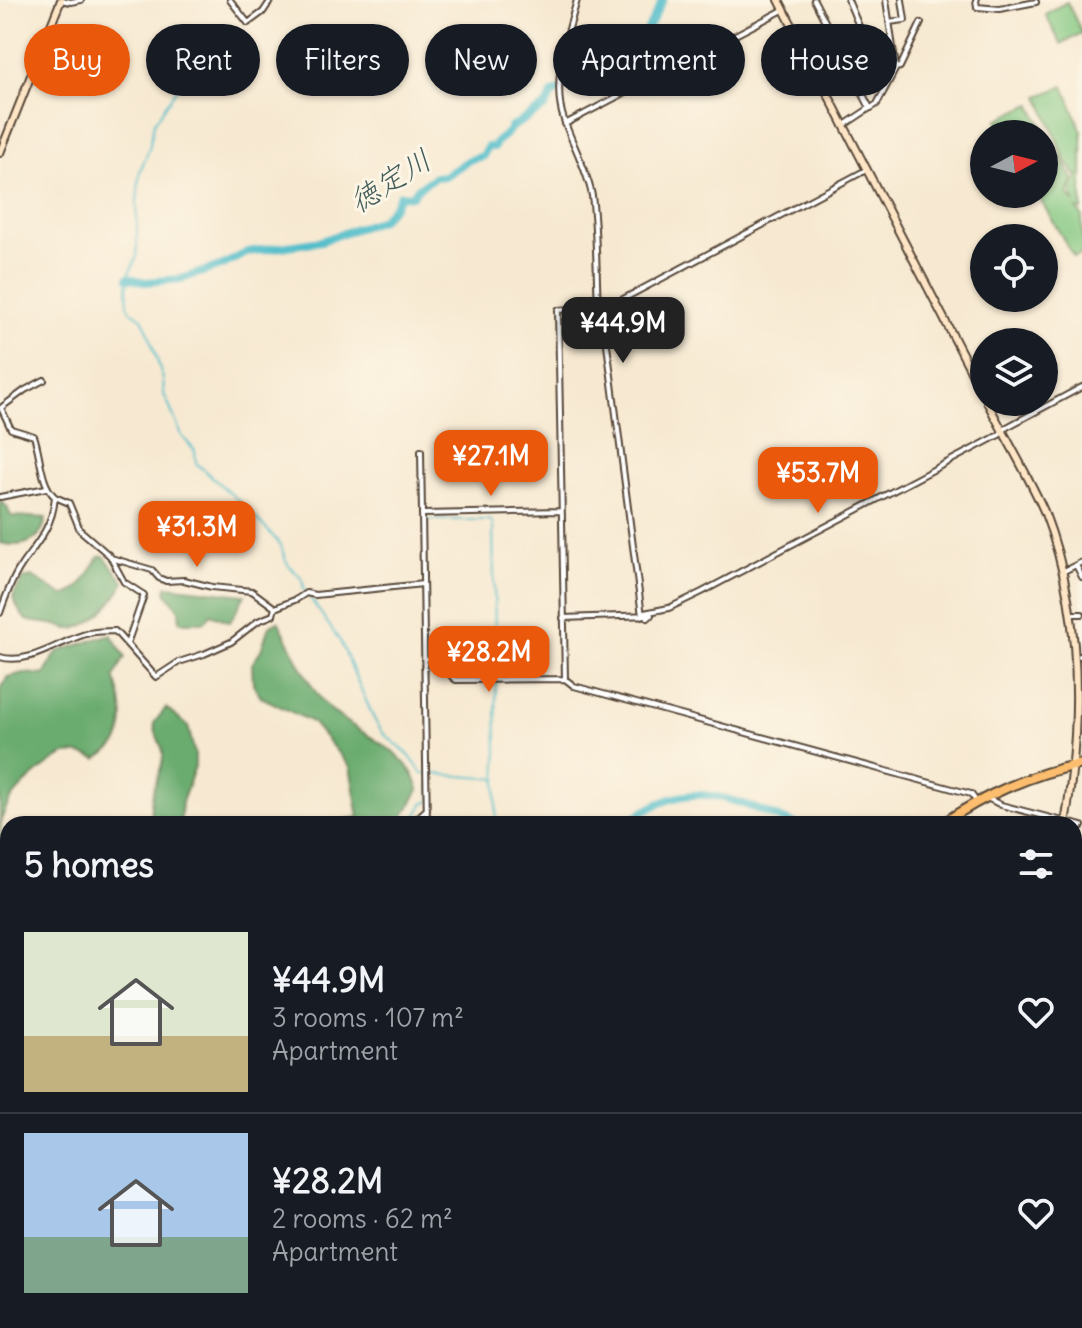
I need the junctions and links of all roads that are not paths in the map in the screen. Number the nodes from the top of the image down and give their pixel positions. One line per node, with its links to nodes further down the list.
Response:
1 (60, 0): 2 (street); 26 (street)
2 (81, 0)
3 (230, 0): 4 (street)
4 (271, 0)
5 (577, 0): 24 (street)
6 (779, 0): 13 (street)
7 (814, 0): 17 (street)
8 (848, 0): 18 (street)
9 (886, 0): 14 (street)
10 (902, 0): 14 (street)
11 (976, 0): 12 (street)
12 (1036, 2)
13 (784, 9): 16 (street); 24 (street)
14 (889, 22)
15 (921, 23): 19 (street)
16 (793, 24)
17 (826, 24)
18 (858, 24)
19 (897, 68)
20 (829, 96): 25 (street)
21 (864, 96): 23 (street)
22 (881, 96): 23 (street)
23 (870, 108): 25 (street)
24 (565, 124): 28 (street)
25 (843, 126): 27 (street)
26 (0, 153)
27 (866, 170): 28 (street); 29 (street)
28 (598, 309): 39 (street); 50 (street)
29 (970, 370)
30 (44, 380): 32 (street)
31 (1082, 387): 34 (street)
32 (1, 408): 36 (street)
33 (994, 416): 34 (street)
34 (1003, 432): 43 (street); 50 (street)
35 (421, 451): 40 (street)
36 (46, 488): 37 (street); 38 (street)
37 (0, 497)
38 (55, 497): 41 (street); 47 (street)
39 (561, 511): 40 (street); 51 (street)
40 (422, 514): 45 (street)
41 (111, 558): 46 (street); 52 (street)
42 (1079, 564): 43 (street); 44 (street)
43 (1064, 571): 48 (street)
44 (1082, 577)
45 (423, 584): 46 (street); 55 (street)
46 (275, 608): 52 (street)
47 (0, 613)
48 (1074, 614): 49 (street); 53 (street)
49 (1082, 614)
50 (645, 615): 51 (street)
51 (563, 618): 56 (street)
52 (127, 644): 54 (street)
53 (1081, 656): 57 (street)
54 (1, 659)
55 (424, 659): 56 (street); 60 (street)
56 (565, 679): 59 (street)
57 (1080, 764): 58 (highway); 65 (street)
58 (988, 798): 59 (highway); 64 (street)
59 (977, 803): 63 (highway)
60 (427, 809): 61 (street); 62 (street)
61 (420, 816)
62 (427, 816)
63 (955, 816)
64 (1043, 816)
65 (1067, 816)

